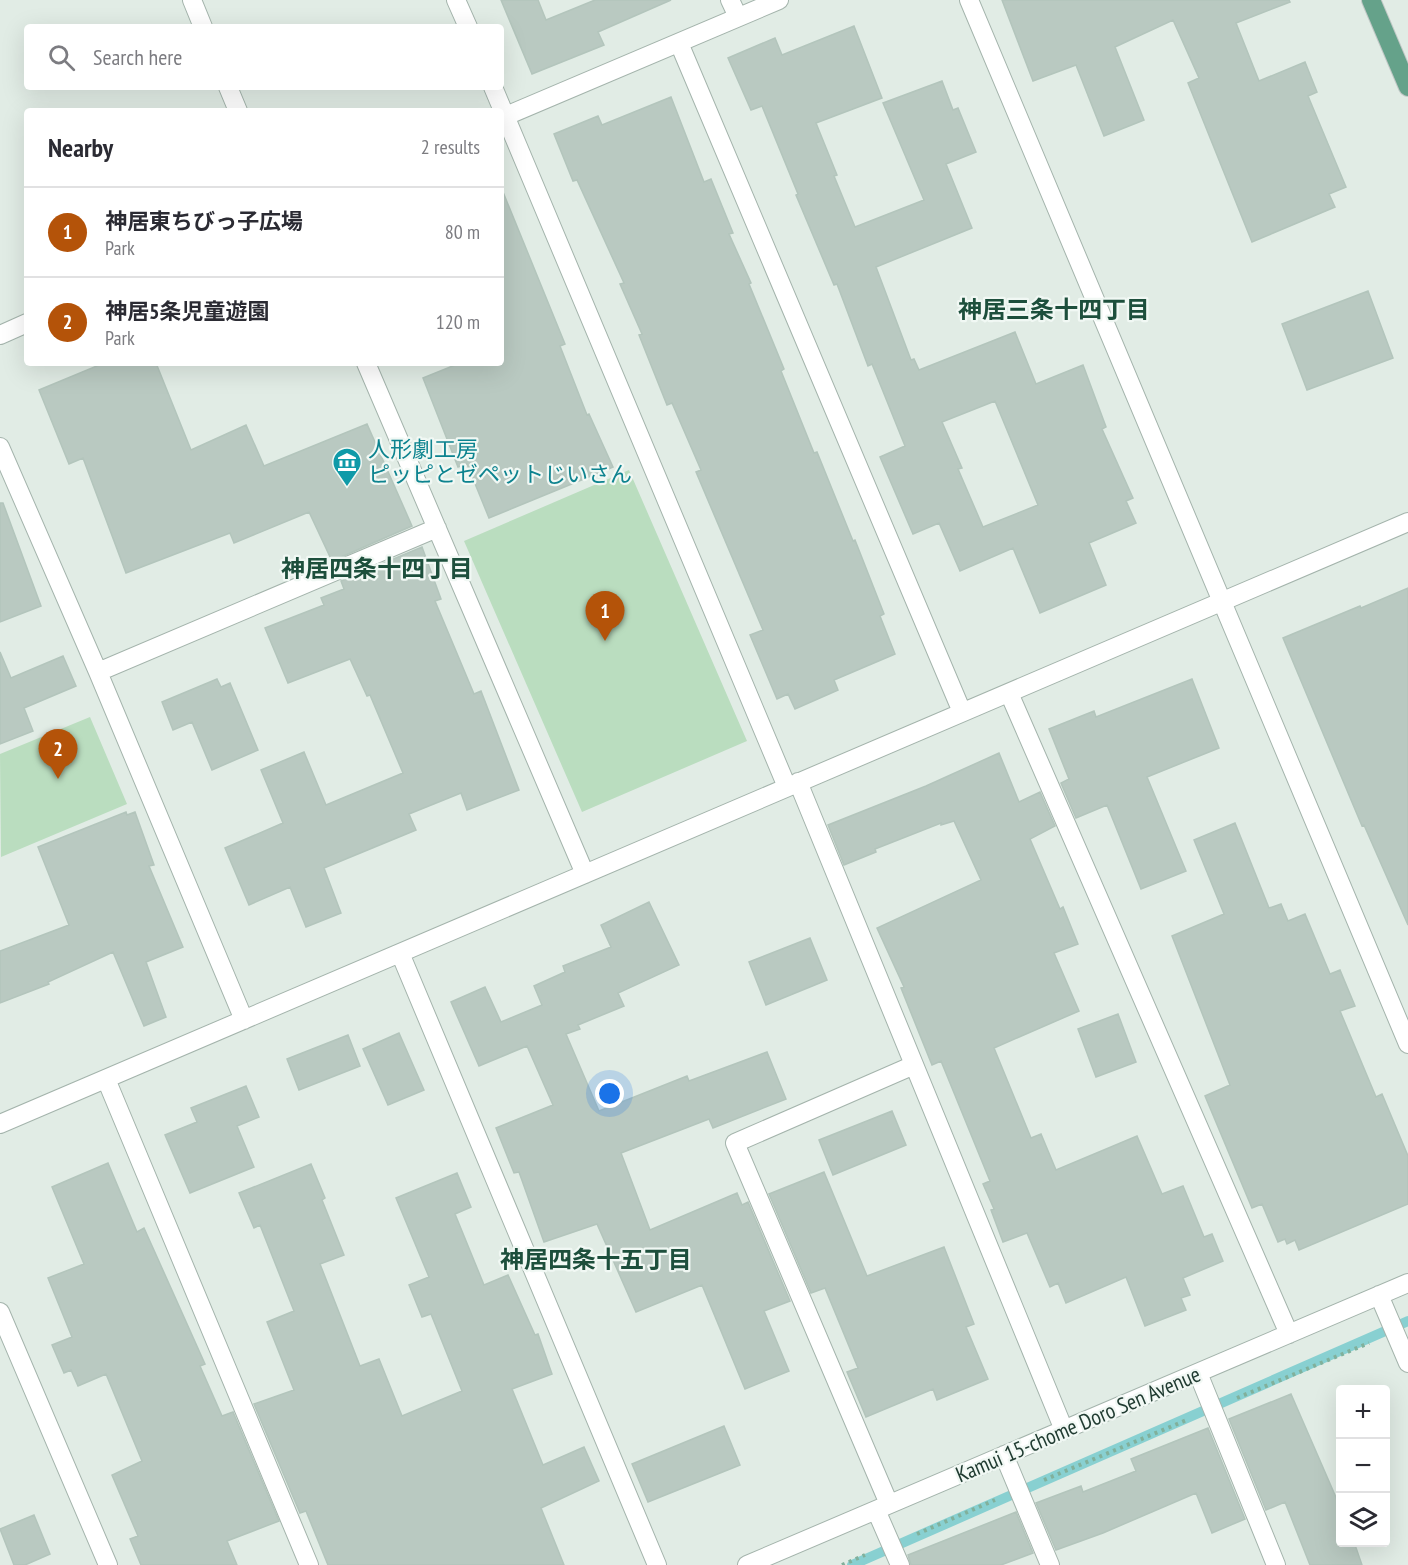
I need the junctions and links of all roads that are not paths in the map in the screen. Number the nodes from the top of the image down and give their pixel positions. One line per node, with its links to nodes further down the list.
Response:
1 (192, 0): 8 (street)
2 (456, 0): 9 (street)
3 (730, 0): 7 (street)
4 (779, 0): 7 (street)
5 (969, 0): 24 (street)
6 (1371, 0): 11 (main road)
7 (738, 17): 10 (street)
8 (202, 24)
9 (467, 24)
10 (679, 43): 16 (street); 27 (street)
11 (1408, 87)
12 (229, 90): 14 (street)
13 (494, 90): 15 (street)
14 (237, 108)
15 (500, 108)
16 (504, 117)
17 (504, 119): 28 (street)
18 (24, 324): 19 (street)
19 (0, 335)
20 (367, 366): 23 (street)
21 (0, 447): 25 (street)
22 (1408, 522): 24 (street)
23 (437, 528): 25 (street); 29 (street)
24 (1221, 602): 26 (street); 32 (street)
25 (98, 672): 31 (street)
26 (1009, 693): 27 (street); 39 (street)
27 (963, 712): 28 (street)
28 (793, 785): 29 (street); 33 (street)
29 (585, 874): 30 (street)
30 (400, 953): 31 (street); 47 (street)
31 (244, 1020): 34 (street)
32 (1408, 1044)
33 (914, 1065): 42 (street); 44 (street)
34 (106, 1079): 35 (street); 46 (street)
35 (0, 1124)
36 (1408, 1283): 37 (street, Kamui 15-chome Doro Sen Avenue)
37 (1379, 1295): 39 (street, Kamui 15-chome Doro Sen Avenue); 40 (street)
38 (0, 1312): 45 (street)
39 (1289, 1334): 41 (street, Kamui 15-chome Doro Sen Avenue)
40 (1408, 1363)
41 (1198, 1373): 42 (street, Kamui 15-chome Doro Sen Avenue); 51 (street)
42 (1064, 1430): 43 (street, Kamui 15-chome Doro Sen Avenue)
43 (1004, 1455): 44 (street, Kamui 15-chome Doro Sen Avenue); 50 (street)
44 (883, 1507): 48 (street, Kamui 15-chome Doro Sen Avenue); 49 (street)
45 (108, 1565)
46 (309, 1565)
47 (657, 1565)
48 (747, 1565)
49 (900, 1565)
50 (1050, 1565)
51 (1276, 1565)

